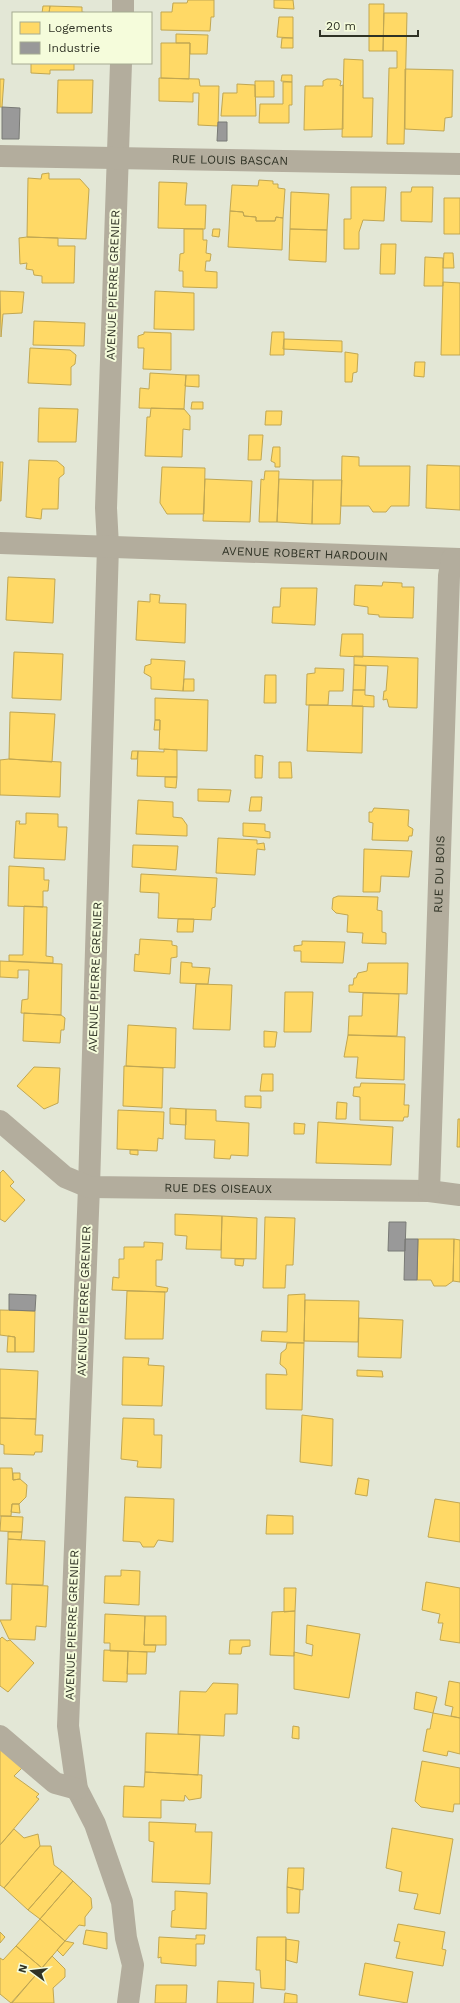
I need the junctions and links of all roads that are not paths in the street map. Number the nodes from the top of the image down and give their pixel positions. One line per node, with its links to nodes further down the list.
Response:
1 (123, 0): 2 (street)
2 (123, 12)
3 (121, 64): 5 (street, AVENUE PIERRE GRENIER)
4 (0, 156): 5 (street, RUE LOUIS BASCAN)
5 (117, 159): 6 (street, RUE LOUIS BASCAN); 8 (street, AVENUE PIERRE GRENIER)
6 (460, 164)
7 (0, 543): 8 (street, AVENUE ROBERT HARDOUIN)
8 (108, 546): 9 (street, AVENUE ROBERT HARDOUIN); 11 (street, AVENUE PIERRE GRENIER)
9 (456, 559): 12 (street, RUE DU BOIS)
10 (0, 1121): 11 (street, RUE DES OISEAUX)
11 (89, 1187): 12 (street, RUE DES OISEAUX); 15 (street, AVENUE PIERRE GRENIER)
12 (429, 1190): 13 (street, RUE DES OISEAUX)
13 (460, 1195)
14 (0, 1736): 15 (street)
15 (77, 1789): 16 (street, AVENUE PIERRE GRENIER)
16 (128, 2003)

